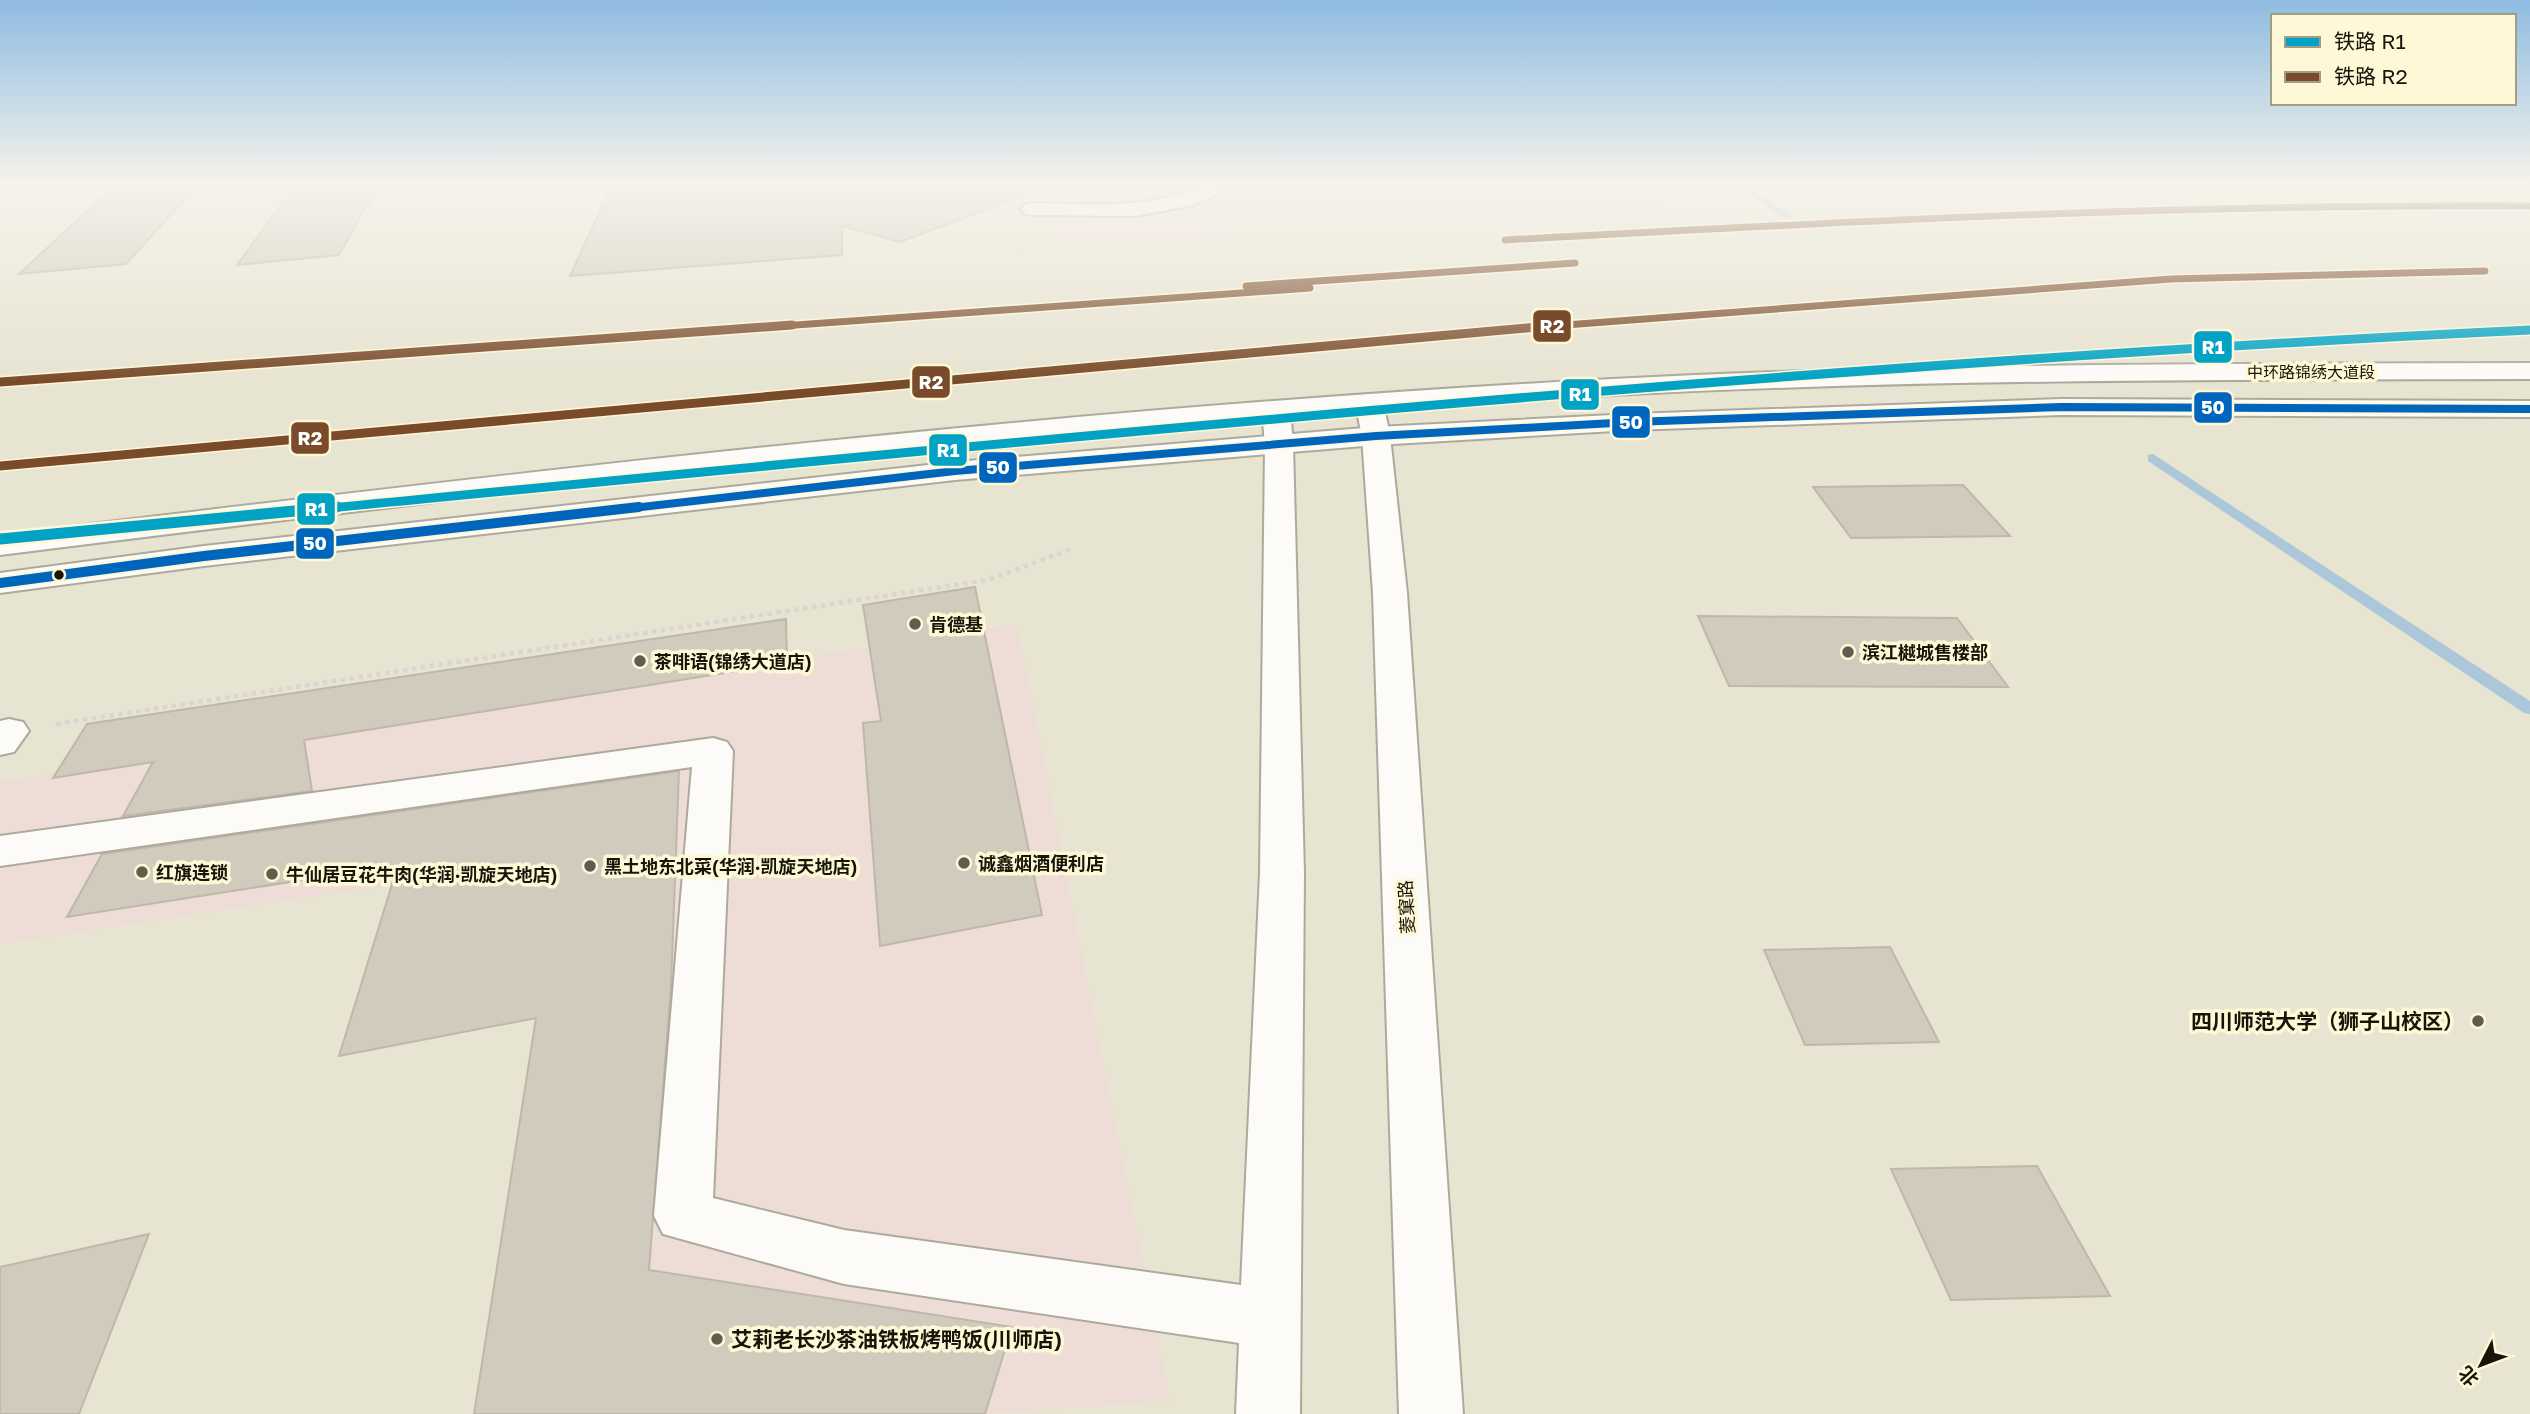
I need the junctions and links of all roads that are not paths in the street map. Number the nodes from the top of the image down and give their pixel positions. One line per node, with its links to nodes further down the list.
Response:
1 (2530, 371): 3 (main road, 中环路锦绣大道段)
2 (2530, 410): 3 (main road, 中环路锦绣大道段)
3 (1373, 419): 4 (main road, 中环路锦绣大道段); 10 (main road, 菱窠路)
4 (1277, 427): 5 (main road, 中环路锦绣大道段); 6 (main road, 中环路锦绣大道段); 8 (main road)
5 (0, 545)
6 (0, 583)
7 (0, 851): 8 (main road)
8 (1270, 1318): 9 (main road)
9 (1268, 1414)
10 (1431, 1414)

